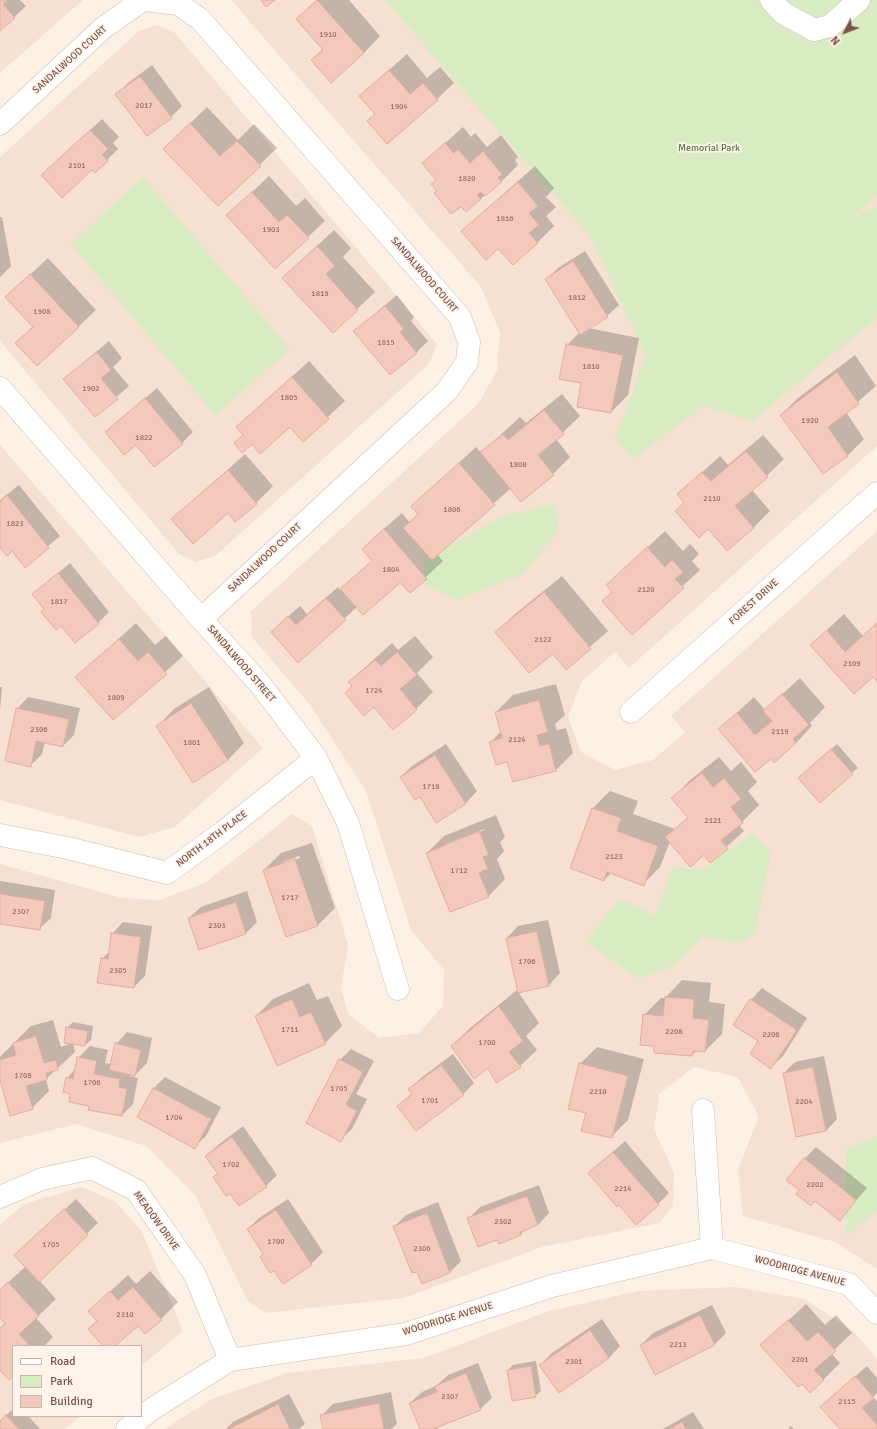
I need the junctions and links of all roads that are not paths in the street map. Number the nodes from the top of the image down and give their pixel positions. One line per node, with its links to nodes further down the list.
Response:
1 (144, 0): 4 (street, SANDALWOOD COURT); 7 (street, SANDALWOOD COURT)
2 (771, 0): 3 (street)
3 (859, 0)
4 (0, 124)
5 (0, 388): 7 (street, SANDALWOOD STREET)
6 (877, 493): 8 (street, FOREST DRIVE)
7 (201, 618): 9 (street, SANDALWOOD STREET)
8 (631, 712)
9 (316, 758): 10 (street, NORTH 18TH PLACE); 11 (street, SANDALWOOD STREET)
10 (0, 835)
11 (398, 989)
12 (703, 1110): 14 (street)
13 (0, 1197): 16 (street, MEADOW DRIVE)
14 (712, 1248): 15 (street, WOODRIDGE AVENUE); 16 (street, WOODRIDGE AVENUE)
15 (877, 1313)
16 (230, 1360): 17 (street, WOODRIDGE AVENUE)
17 (127, 1429)

